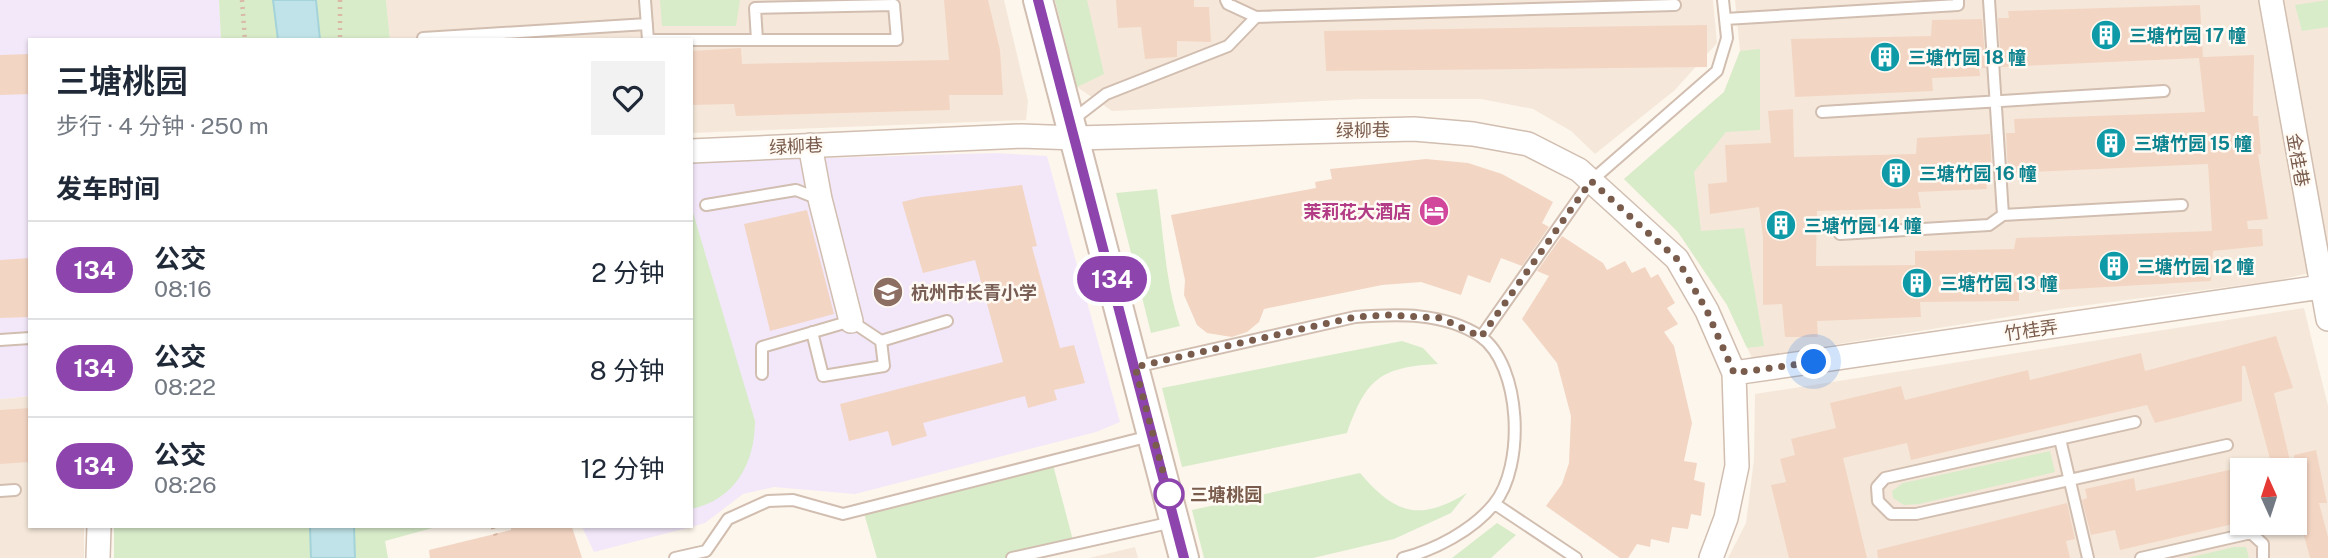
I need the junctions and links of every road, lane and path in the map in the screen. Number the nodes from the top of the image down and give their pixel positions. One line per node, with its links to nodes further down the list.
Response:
1 (242, 0): 15 (path)
2 (340, 0): 16 (path)
3 (645, 0): 14 (lane)
4 (1038, 0): 24 (street)
5 (1226, 0): 12 (lane)
6 (1723, 0): 13 (lane)
7 (1958, 0): 13 (lane)
8 (1989, 0): 22 (lane)
9 (2271, 0): 33 (street, 金桂巷)
10 (1675, 5): 11 (lane)
11 (1439, 6): 12 (lane)
12 (1256, 17): 24 (lane)
13 (1725, 19): 27 (lane)
14 (647, 24): 17 (lane); 18 (lane)
15 (245, 38)
16 (340, 38)
17 (423, 38)
18 (648, 38)
19 (693, 40): 20 (lane)
20 (757, 40): 20 (lane)
21 (2164, 90): 22 (lane)
22 (1995, 101): 23 (lane); 31 (lane)
23 (1822, 112)
24 (1074, 129): 25 (street, 绿柳巷); 27 (street, 绿柳巷); 42 (street)
25 (810, 145): 26 (street, 绿柳巷); 28 (street)
26 (693, 151)
27 (1591, 181): 38 (lane); 43 (street, 绿柳巷)
28 (820, 199): 29 (lane); 35 (street)
29 (706, 205)
30 (2182, 205): 31 (lane)
31 (2003, 215): 32 (lane)
32 (1840, 234)
33 (2324, 287): 34 (street, 金桂巷); 43 (street, 竹桂弄)
34 (2328, 319)
35 (851, 321): 37 (lane); 41 (lane)
36 (947, 321): 41 (lane)
37 (812, 332): 41 (lane); 44 (lane)
38 (1481, 337): 42 (lane); 52 (lane)
39 (28, 338): 40 (lane)
40 (0, 340)
41 (881, 341)
42 (1135, 367): 46 (street)
43 (1734, 373): 63 (street, 绿柳巷)
44 (762, 374)
45 (2135, 422): 47 (lane)
46 (1154, 435): 53 (street); 58 (lane)
47 (2060, 439): 49 (lane); 49 (lane)
48 (2227, 445): 49 (lane)
49 (2069, 480): 64 (lane)
50 (15, 490): 51 (lane)
51 (0, 491)
52 (1495, 504): 61 (lane); 62 (lane)
53 (1175, 522): 59 (lane); 60 (street)
54 (99, 528): 57 (street)
55 (493, 528): 56 (path)
56 (497, 539)
57 (98, 558)
58 (675, 558)
59 (1012, 558)
60 (1184, 558)
61 (1404, 558)
62 (1576, 558)
63 (1711, 558)
64 (2088, 558)
65 (2141, 558): 66 (lane)
66 (2263, 558)

